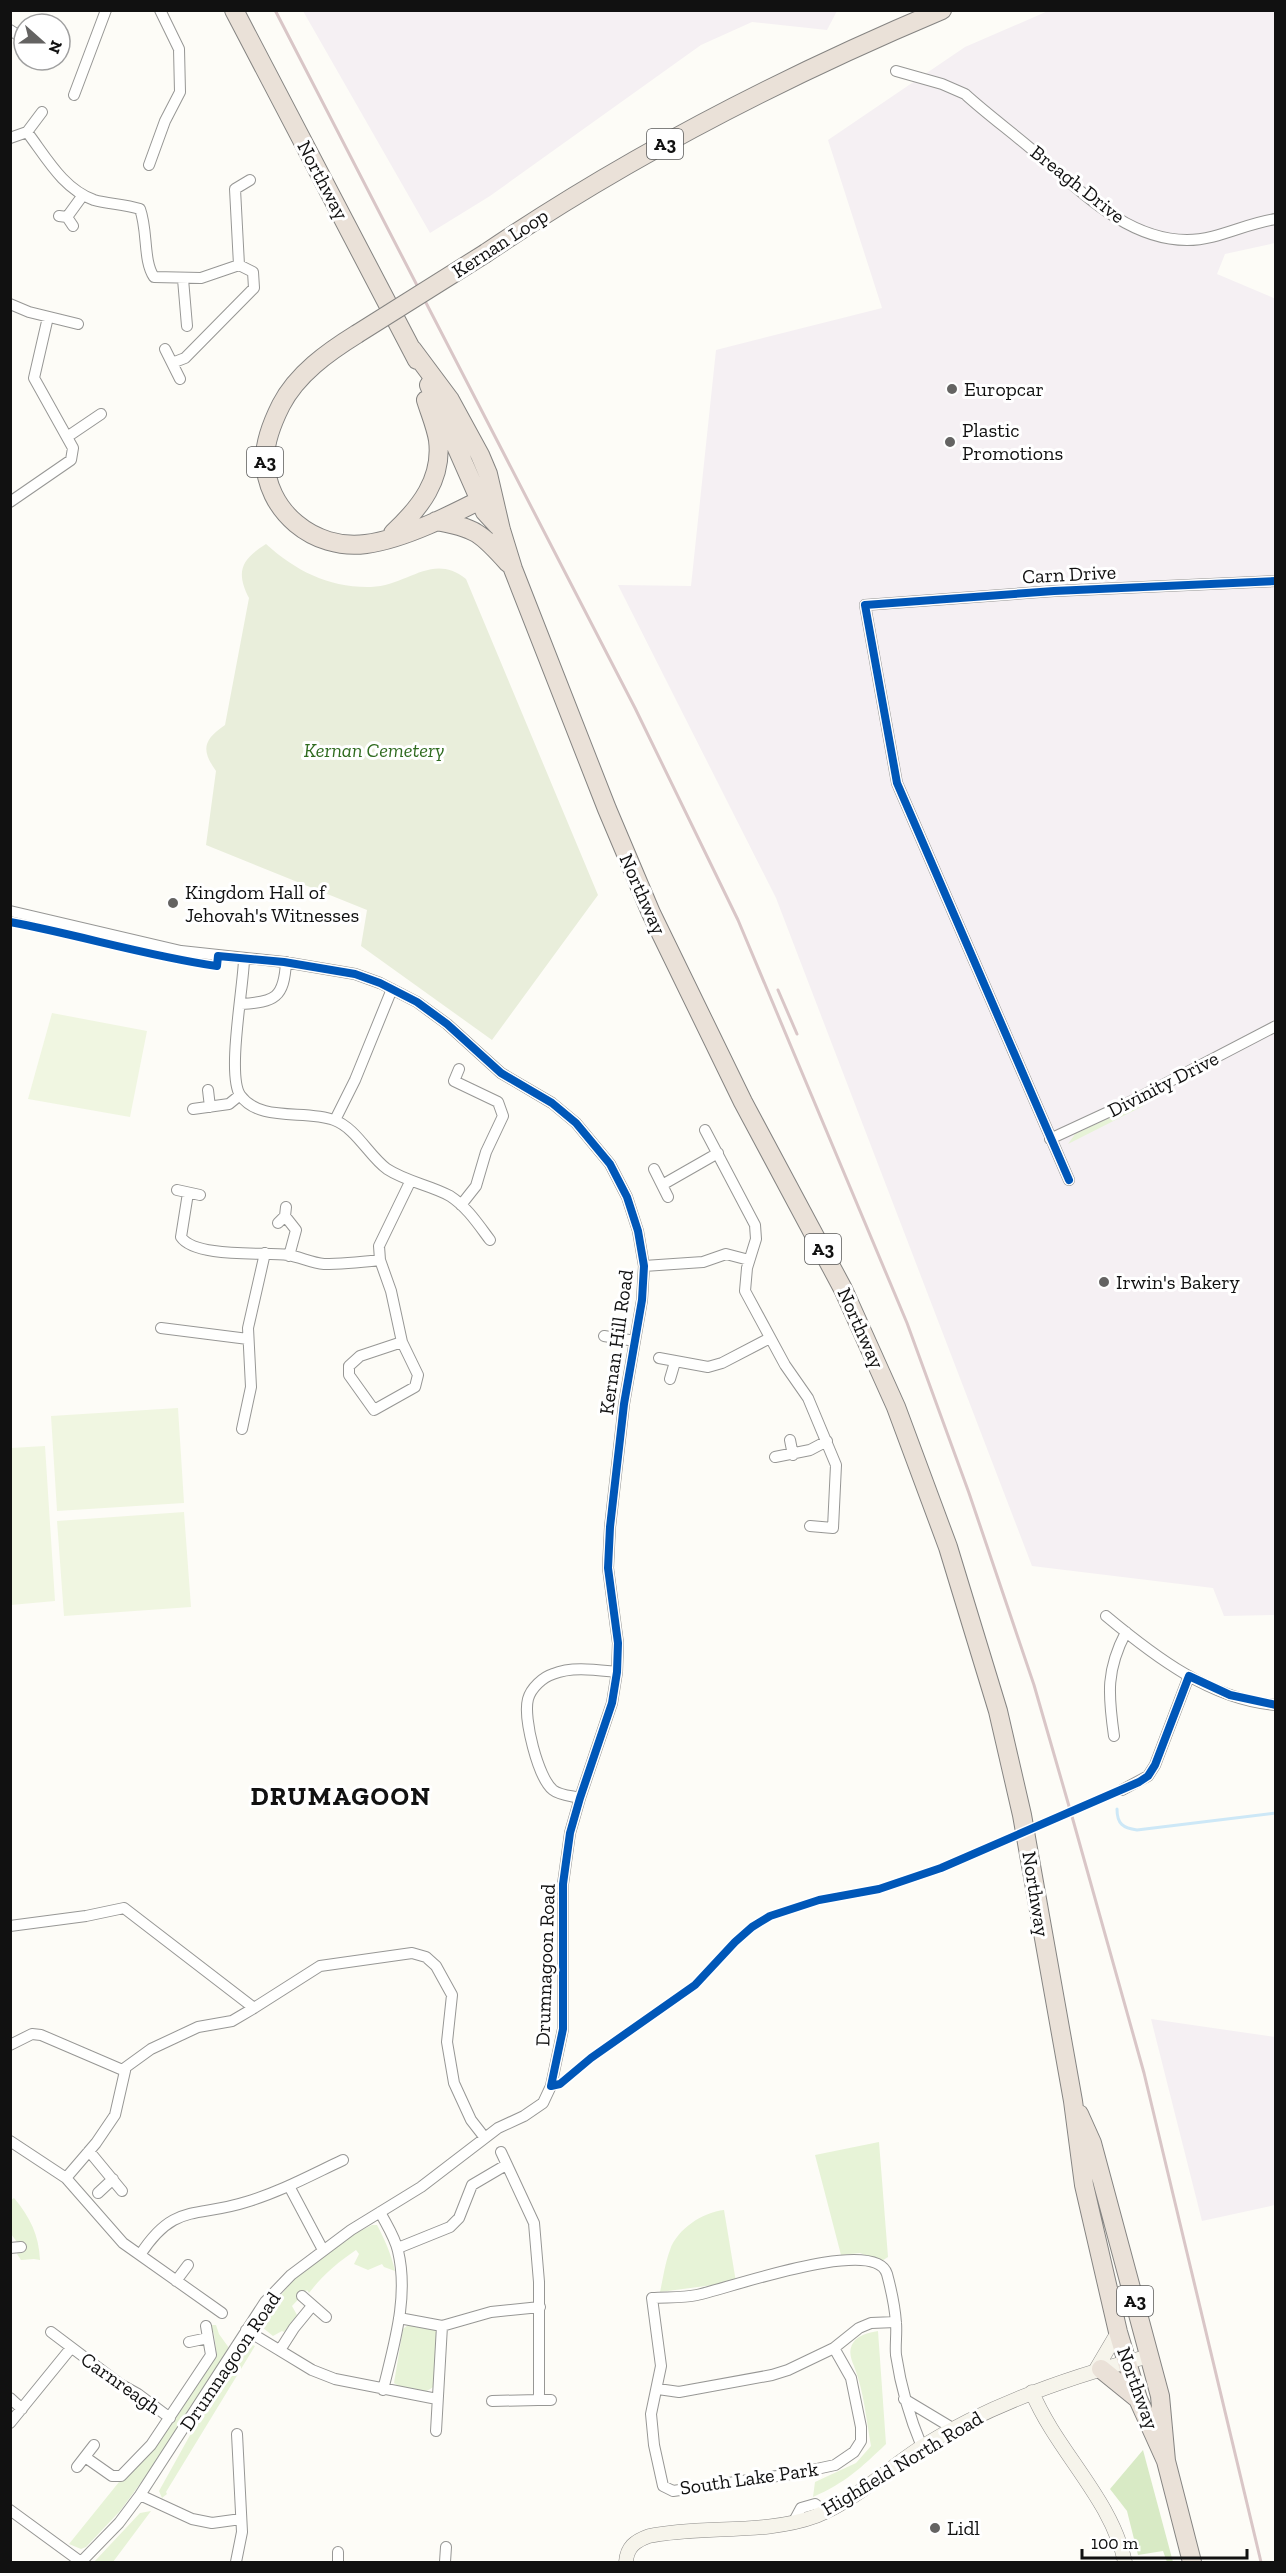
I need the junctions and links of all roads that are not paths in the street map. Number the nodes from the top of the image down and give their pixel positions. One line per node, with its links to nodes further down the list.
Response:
1 (106, 10): 6 (street)
2 (160, 10): 10 (street)
3 (234, 10): 22 (highway, Northway / A3)
4 (942, 10): 30 (highway, Kernan Loop / A3, bridge)
5 (896, 71): 14 (street, Breagh Drive)
6 (74, 95)
7 (42, 112): 8 (street)
8 (27, 132): 9 (street); 12 (street)
9 (10, 138)
10 (149, 165)
11 (250, 180): 15 (street)
12 (82, 195): 13 (street); 16 (street)
13 (66, 219)
14 (1275, 219)
15 (238, 265): 16 (street); 23 (street)
16 (183, 279): 20 (street)
17 (10, 304): 18 (street)
18 (48, 316): 19 (street); 26 (street)
19 (78, 324)
20 (187, 326)
21 (165, 349): 23 (street)
22 (412, 349): 27 (highway, Northway / A3); 27 (highway, Northway / A3); 30 (highway, A3)
23 (172, 363): 24 (street)
24 (180, 379)
25 (101, 414): 26 (street)
26 (67, 437): 28 (street)
27 (487, 496): 29 (highway, A3); 31 (highway, Northway / A3)
28 (12, 498)
29 (436, 521): 30 (highway, A3); 31 (highway)
30 (385, 540)
31 (513, 569): 92 (highway, Northway / A3)
32 (1275, 581): 46 (street, Carn Drive)
33 (10, 911): 34 (street, Kernan Hill Road)
34 (244, 960): 35 (street, Kernan Hill Road); 37 (street)
35 (286, 962): 36 (street, Kernan Hill Road); 37 (street)
36 (392, 989): 44 (street); 61 (street, Kernan Hill Road)
37 (241, 1004): 41 (street)
38 (1275, 1026): 46 (street, Divinity Drive)
39 (459, 1069): 54 (street)
40 (208, 1090): 42 (street)
41 (240, 1095): 42 (street); 44 (street)
42 (210, 1107): 43 (street)
43 (193, 1109)
44 (335, 1120): 50 (street)
45 (705, 1131): 47 (street)
46 (1050, 1139): 49 (street)
47 (718, 1153): 51 (street); 60 (street)
48 (654, 1169): 51 (street)
49 (1069, 1180)
50 (410, 1182): 54 (street); 59 (street)
51 (662, 1185): 53 (street)
52 (200, 1195): 57 (street)
53 (668, 1197)
54 (461, 1205): 56 (street)
55 (283, 1216): 58 (street)
56 (489, 1240)
57 (265, 1253): 58 (street); 66 (street)
58 (290, 1256): 59 (street)
59 (380, 1260): 69 (street)
60 (749, 1260): 61 (street); 65 (street)
61 (644, 1266): 67 (street, Kernan Hill Road)
62 (161, 1328): 63 (street)
63 (175, 1330): 66 (street); 68 (street)
64 (604, 1336): 67 (street)
65 (770, 1338): 71 (street); 75 (street)
66 (248, 1339): 73 (street)
67 (635, 1341): 81 (street, Kernan Hill Road)
68 (173, 1342)
69 (402, 1342): 69 (street)
70 (658, 1358): 71 (street)
71 (675, 1362): 72 (street)
72 (670, 1379)
73 (242, 1429)
74 (790, 1440): 76 (street)
75 (827, 1441): 76 (street); 78 (street)
76 (794, 1455): 77 (street)
77 (775, 1457)
78 (810, 1526)
79 (1106, 1616): 80 (street)
80 (1126, 1632): 82 (street); 84 (street)
81 (617, 1672): 85 (street, Kernan Hill Road); 87 (street)
82 (1189, 1676): 83 (street); 86 (street)
83 (1275, 1705)
84 (1114, 1736)
85 (589, 1770): 87 (street, Drumnagoon Road)
86 (1122, 1790)
87 (579, 1798): 93 (street, Drumnagoon Road)
88 (10, 1926): 89 (street)
89 (254, 2008): 91 (street); 93 (street)
90 (10, 2045): 91 (street)
91 (122, 2070): 95 (street)
92 (1073, 2101): 121 (highway, Northway / A3); 127 (highway, Northway / A3)
93 (485, 2138): 104 (street, Drumnagoon Road)
94 (10, 2141): 99 (street)
95 (89, 2151): 99 (street); 100 (street)
96 (501, 2152): 98 (street)
97 (343, 2160): 101 (street)
98 (506, 2165): 105 (street); 112 (street)
99 (66, 2178): 107 (street)
100 (112, 2180): 102 (street); 103 (street)
101 (289, 2186): 106 (street); 107 (street)
102 (122, 2191)
103 (98, 2193)
104 (381, 2212): 105 (street); 106 (street, Drumnagoon Road)
105 (398, 2248): 115 (street)
106 (323, 2250): 119 (street, Drumnagoon Road)
107 (140, 2255): 109 (street)
108 (188, 2265): 109 (street)
109 (176, 2280): 113 (street)
110 (302, 2296): 111 (street)
111 (312, 2306): 114 (street); 126 (street)
112 (540, 2307): 118 (street); 136 (street)
113 (222, 2313)
114 (326, 2317)
115 (399, 2318): 118 (street); 130 (street)
116 (896, 2322): 125 (street); 129 (street, South Lake Park); 134 (street, South Lake Park)
117 (206, 2326): 122 (street, Carnreagh)
118 (442, 2326): 133 (street)
119 (246, 2330): 126 (street); 150 (street, Drumnagoon Road)
120 (51, 2332): 124 (street, Carnreagh)
121 (1118, 2332): 127 (highway, Northway / A3); 128 (street)
122 (208, 2338): 123 (street); 140 (street, Carnreagh)
123 (189, 2342)
124 (71, 2348): 139 (street, Carnreagh); 140 (street, Carnreagh)
125 (834, 2348): 129 (street); 129 (street, South Lake Park)
126 (280, 2350): 130 (street)
127 (1139, 2358): 128 (street, Highfield North Road); 135 (highway, Northway / A3); 148 (highway, Northway / A3)
128 (1098, 2370): 131 (street, Highfield North Road); 135 (highway)
129 (658, 2389)
130 (383, 2390): 133 (street)
131 (1032, 2392): 142 (street, Highfield North Road); 158 (street)
132 (10, 2398): 139 (street)
133 (437, 2399): 143 (street)
134 (904, 2399): 142 (street); 146 (street, South Lake Park)
135 (1138, 2399): 148 (highway, Northway / A3)
136 (538, 2400): 137 (street); 138 (street)
137 (551, 2400)
138 (492, 2401)
139 (22, 2409): 141 (street, Carnreagh)
140 (170, 2418): 147 (street, Carnreagh)
141 (10, 2423)
142 (954, 2429): 146 (street, Highfield North Road)
143 (436, 2431)
144 (237, 2434): 152 (street)
145 (94, 2445): 147 (street)
146 (922, 2447): 157 (street, Highfield North Road)
147 (85, 2457): 149 (street)
148 (1166, 2461): 159 (highway, Northway / A3)
149 (77, 2467)
150 (141, 2495): 152 (street); 154 (street, Drumnagoon Road)
151 (10, 2510): 154 (street)
152 (241, 2519): 155 (street)
153 (446, 2547): 156 (street)
154 (81, 2562)
155 (236, 2562)
156 (440, 2562)
157 (626, 2562)
158 (1125, 2562)
159 (1192, 2562)

